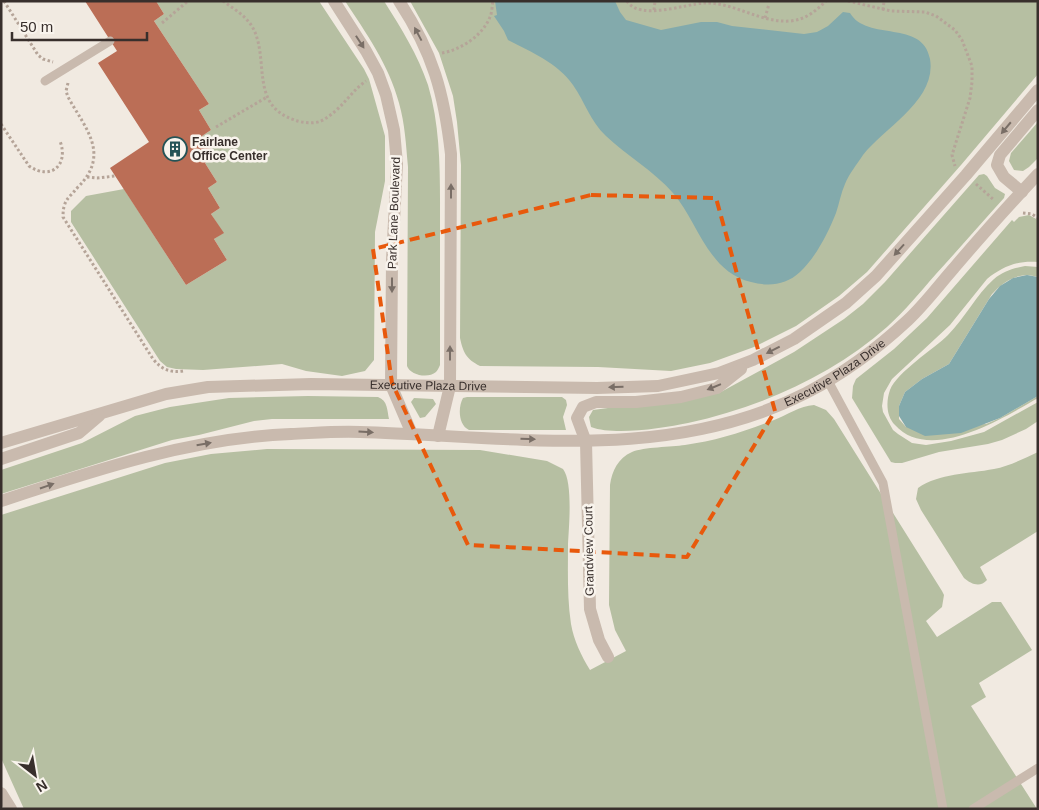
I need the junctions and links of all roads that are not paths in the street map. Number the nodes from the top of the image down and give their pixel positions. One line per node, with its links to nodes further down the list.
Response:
1 (334, 1): 11 (street, Park Lane Boulevard, one-way to 11)
2 (399, 1): 12 (street, one-way to 2)
3 (110, 40): 4 (lane)
4 (45, 81)
5 (1038, 90): 9 (street, Executive Plaza Drive, one-way to 9)
6 (1038, 110): 8 (street)
7 (1038, 174): 8 (street, Executive Plaza Drive)
8 (1022, 192): 10 (street, Executive Plaza Drive)
9 (753, 360): 12 (street, Executive Plaza Drive, one-way to 12); 16 (street, Executive Plaza Drive, one-way to 16)
10 (828, 381): 16 (street, Executive Plaza Drive); 24 (lane)
11 (391, 385): 12 (street, Executive Plaza Drive); 13 (street, Executive Plaza Drive); 14 (street, Park Lane Boulevard)
12 (450, 386): 15 (street)
13 (102, 412): 17 (street, Executive Plaza Drive); 18 (street, Executive Plaza Drive)
14 (412, 434): 15 (street, Executive Plaza Drive); 19 (street, Executive Plaza Drive, one-way to 14)
15 (438, 436): 16 (street, Executive Plaza Drive, one-way to 16)
16 (586, 442): 20 (street, Grandview Court)
17 (1, 443)
18 (1, 459)
19 (1, 501)
20 (608, 658)
21 (1038, 768): 25 (lane)
22 (1, 793): 23 (street)
23 (11, 809)
24 (943, 809)
25 (973, 809)

